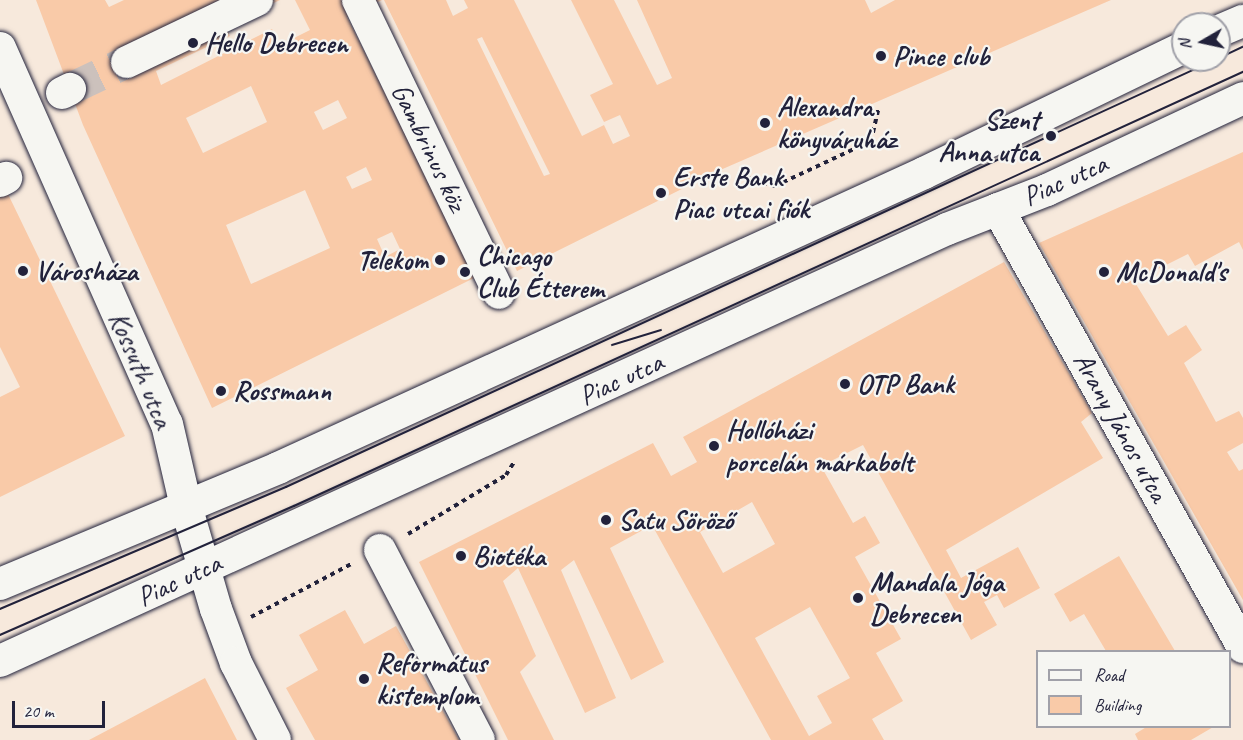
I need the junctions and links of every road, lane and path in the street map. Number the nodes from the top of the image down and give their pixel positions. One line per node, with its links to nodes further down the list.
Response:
1 (257, 0): 5 (street)
2 (358, 0): 10 (street, Gambrinus köz)
3 (0, 48): 11 (street, Kossuth utca)
4 (1171, 54): 11 (street)
5 (127, 62)
6 (1243, 98): 9 (street, Piac utca)
7 (878, 110): 8 (path)
8 (737, 175)
9 (998, 208): 13 (street, Piac utca); 15 (street, Arany János utca)
10 (500, 293)
11 (186, 506): 13 (street, Kossuth utca); 14 (street)
12 (386, 562): 17 (street)
13 (205, 568): 16 (street, Piac utca); 18 (street, Kossuth utca)
14 (0, 584)
15 (1243, 647)
16 (0, 661)
17 (479, 739)
18 (274, 740)

